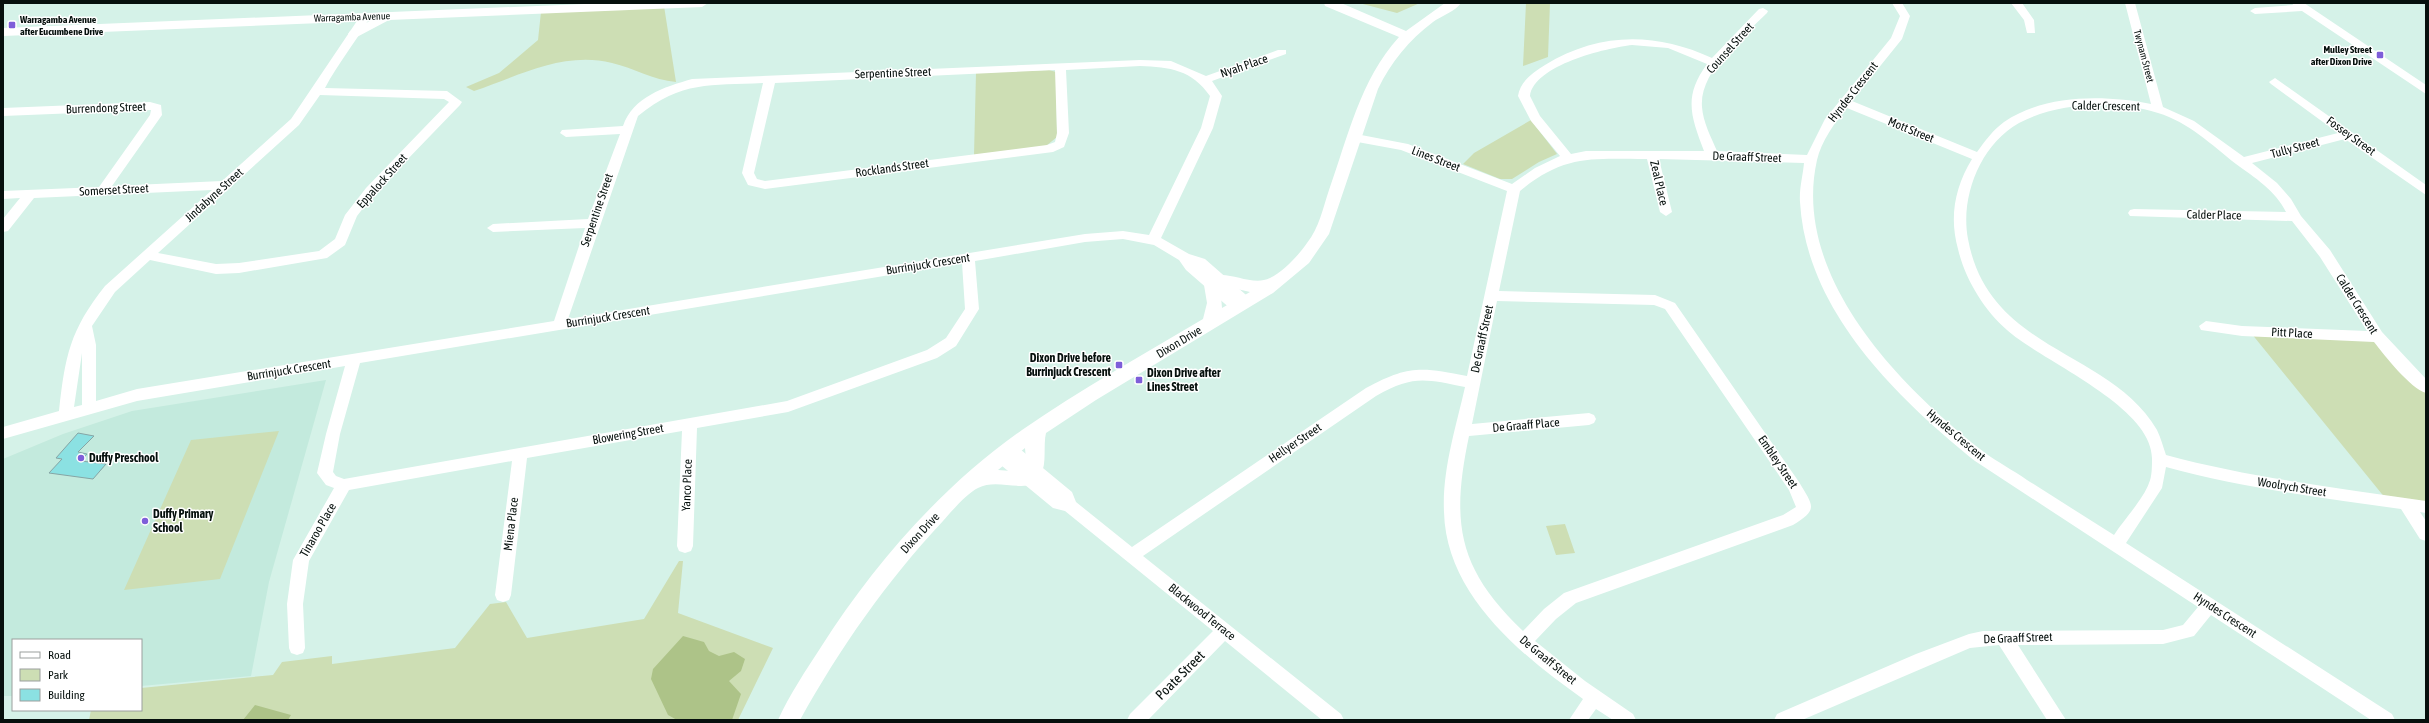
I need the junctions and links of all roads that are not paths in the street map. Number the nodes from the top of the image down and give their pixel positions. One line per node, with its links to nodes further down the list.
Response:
1 (702, 3): 10 (main road, Warragamba Avenue)
2 (1330, 3): 14 (main road)
3 (1455, 3): 13 (main road, Dixon Drive)
4 (1897, 3): 28 (street, Hyndes Crescent)
5 (2016, 3): 15 (street)
6 (2130, 3): 29 (street, Twynam Street)
7 (2300, 5): 9 (street); 26 (street)
8 (1763, 11): 21 (street, Counsel Street)
9 (2255, 11)
10 (394, 16): 11 (main road, Warragamba Avenue); 17 (main road)
11 (360, 17): 12 (main road, Warragamba Avenue); 17 (street, Jindabyne Street)
12 (332, 18): 16 (main road, Warragamba Avenue); 17 (main road)
13 (1423, 24): 14 (main road); 18 (main road, Dixon Drive)
14 (1386, 25): 18 (main road); 19 (main road)
15 (2031, 31)
16 (3, 32)
17 (350, 34): 27 (street, Jindabyne Street)
18 (1409, 35): 19 (main road, Dixon Drive)
19 (1395, 49): 34 (main road, Dixon Drive)
20 (1282, 52): 24 (street, Nyah Place)
21 (1714, 62): 36 (street, Counsel Street); 37 (street)
22 (1060, 66): 23 (street, Serpentine Street); 23 (street, Rocklands Street); 24 (street, Serpentine Street)
23 (770, 78): 31 (street, Serpentine Street)
24 (1205, 80): 53 (street)
25 (2275, 82): 33 (street, Fossey Street)
26 (2426, 90)
27 (317, 91): 41 (street, Jindabyne Street); 54 (street, Eppalock Street)
28 (1845, 103): 38 (street, Mott Street); 39 (street, Hyndes Crescent)
29 (2158, 109): 38 (street, Calder Crescent); 40 (street, Calder Crescent)
30 (3, 112): 43 (street, Burrendong Street)
31 (626, 130): 32 (street); 50 (street, Serpentine Street)
32 (566, 132)
33 (2348, 134): 40 (street, Tully Street); 44 (street, Fossey Street)
34 (1356, 138): 42 (street, Lines Street); 57 (main road, Dixon Drive)
35 (1652, 154): 36 (street, De Graaff Street); 37 (street, De Graaff Street); 47 (street, Zeal Place)
36 (1712, 155): 39 (street, De Graaff Street)
37 (1567, 157): 42 (street, De Graaff Street)
38 (1978, 157): 79 (street, Calder Crescent)
39 (1811, 159): 86 (street, Hyndes Crescent)
40 (2241, 162): 49 (street, Calder Crescent)
41 (225, 185): 43 (street, Somerset Street); 54 (street, Jindabyne Street)
42 (1514, 189): 58 (street, De Graaff Street)
43 (102, 191): 45 (street, Somerset Street)
44 (2426, 191)
45 (30, 194): 46 (street, Somerset Street); 51 (street)
46 (3, 196)
47 (1666, 212)
48 (2134, 213): 49 (street, Calder Place)
49 (2295, 217): 64 (street, Calder Crescent)
50 (593, 223): 52 (street); 62 (street, Serpentine Street)
51 (3, 228)
52 (493, 228)
53 (1153, 240): 55 (street, Burrinjuck Crescent); 56 (street, Burrinjuck Crescent)
54 (147, 255): 61 (street, Jindabyne Street)
55 (968, 257): 62 (street, Burrinjuck Crescent); 71 (street, Blowering Street)
56 (1216, 282): 57 (main road); 59 (street, Burrinjuck Crescent); 60 (main road)
57 (1270, 285): 59 (main road, Dixon Drive)
58 (1491, 296): 66 (street, De Graaff Street); 93 (street, Embley Street)
59 (1242, 304): 60 (main road, Dixon Drive)
60 (1210, 323): 73 (main road, Dixon Drive)
61 (85, 324): 68 (street); 69 (street, Jindabyne Street)
62 (559, 325): 65 (street, Burrinjuck Crescent)
63 (2206, 326): 64 (street, Pitt Place)
64 (2378, 337): 67 (street, Calder Crescent)
65 (354, 359): 68 (street, Burrinjuck Crescent); 82 (street)
66 (1473, 383): 74 (street, De Graaff Street); 88 (street, Hellyer Street)
67 (2426, 388)
68 (89, 408): 69 (street, Burrinjuck Crescent)
69 (66, 414): 72 (street, Burrinjuck Crescent)
70 (1588, 419): 74 (street, De Graaff Place)
71 (690, 423): 78 (street, Blowering Street); 87 (street, Yanco Place)
72 (32, 426): 75 (street, Burrinjuck Crescent); 76 (street, Burrinjuck Crescent)
73 (1038, 429): 77 (main road, Dixon Drive); 80 (main road)
74 (1463, 431): 93 (street, De Graaff Street)
75 (3, 433)
76 (3, 442)
77 (1005, 453): 80 (street, Blackwood Terrace); 81 (main road, Dixon Drive)
78 (520, 454): 82 (street, Blowering Street); 89 (street, Miena Place)
79 (2160, 459): 83 (street, Woolrych Street); 86 (street, Calder Crescent)
80 (1032, 474): 81 (main road); 88 (street, Blackwood Terrace)
81 (970, 482): 96 (main road, Dixon Drive)
82 (344, 485): 94 (street, Tinaroo Place)
83 (2406, 506): 84 (street, Woolrych Street); 85 (street)
84 (2426, 507)
85 (2426, 534)
86 (2117, 544): 90 (street, Hyndes Crescent)
87 (685, 546)
88 (1132, 555): 91 (street, Blackwood Terrace)
89 (502, 595)
90 (2209, 605): 92 (street, De Graaff Street); 103 (street, Hyndes Crescent)
91 (1224, 630): 97 (street, Poate Street); 98 (street, Blackwood Terrace)
92 (2004, 638): 101 (street, De Graaff Street); 102 (street)
93 (1523, 642): 95 (street, De Graaff Street)
94 (297, 648)
95 (1594, 698): 99 (street); 100 (street, De Graaff Street)
96 (789, 720)
97 (1136, 720)
98 (1336, 720)
99 (1578, 720)
100 (1627, 720)
101 (1783, 720)
102 (2057, 720)
103 (2386, 720)

